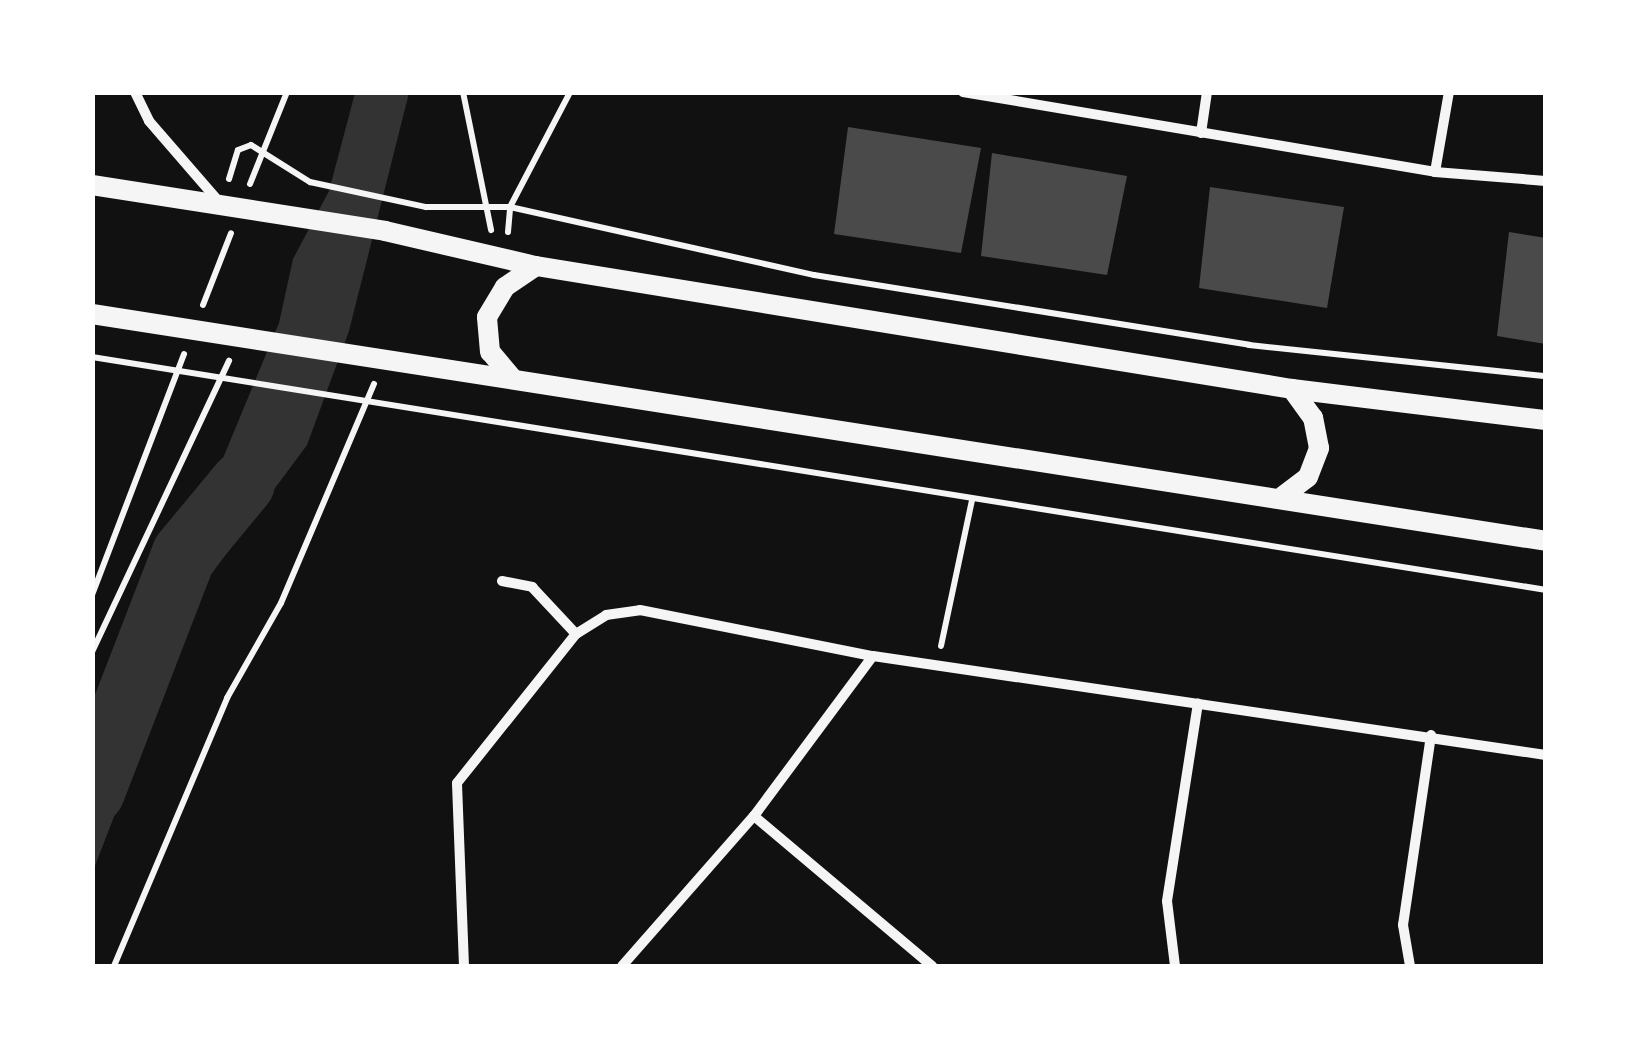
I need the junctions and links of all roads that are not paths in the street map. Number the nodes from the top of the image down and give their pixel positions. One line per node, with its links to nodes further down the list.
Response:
1 (135, 92): 9 (street)
2 (963, 92): 5 (street)
3 (1207, 92): 5 (street)
4 (1448, 92): 6 (street)
5 (1201, 134): 6 (street)
6 (1435, 172): 7 (street)
7 (1546, 181)
8 (92, 185): 9 (main road)
9 (232, 204): 10 (main road)
10 (536, 266): 12 (main road); 13 (main road)
11 (92, 314): 12 (main road)
12 (514, 378): 15 (main road)
13 (1292, 389): 14 (main road); 15 (main road)
14 (1546, 420)
15 (1283, 496): 16 (main road)
16 (1546, 542)
17 (502, 581): 18 (street)
18 (576, 634): 19 (street); 24 (street)
19 (873, 656): 20 (street); 23 (street)
20 (1198, 703): 21 (street); 27 (street)
21 (1431, 735): 22 (street); 28 (street)
22 (1546, 754)
23 (754, 816): 25 (street); 26 (street)
24 (464, 966)
25 (622, 966)
26 (932, 966)
27 (1176, 966)
28 (1410, 966)

